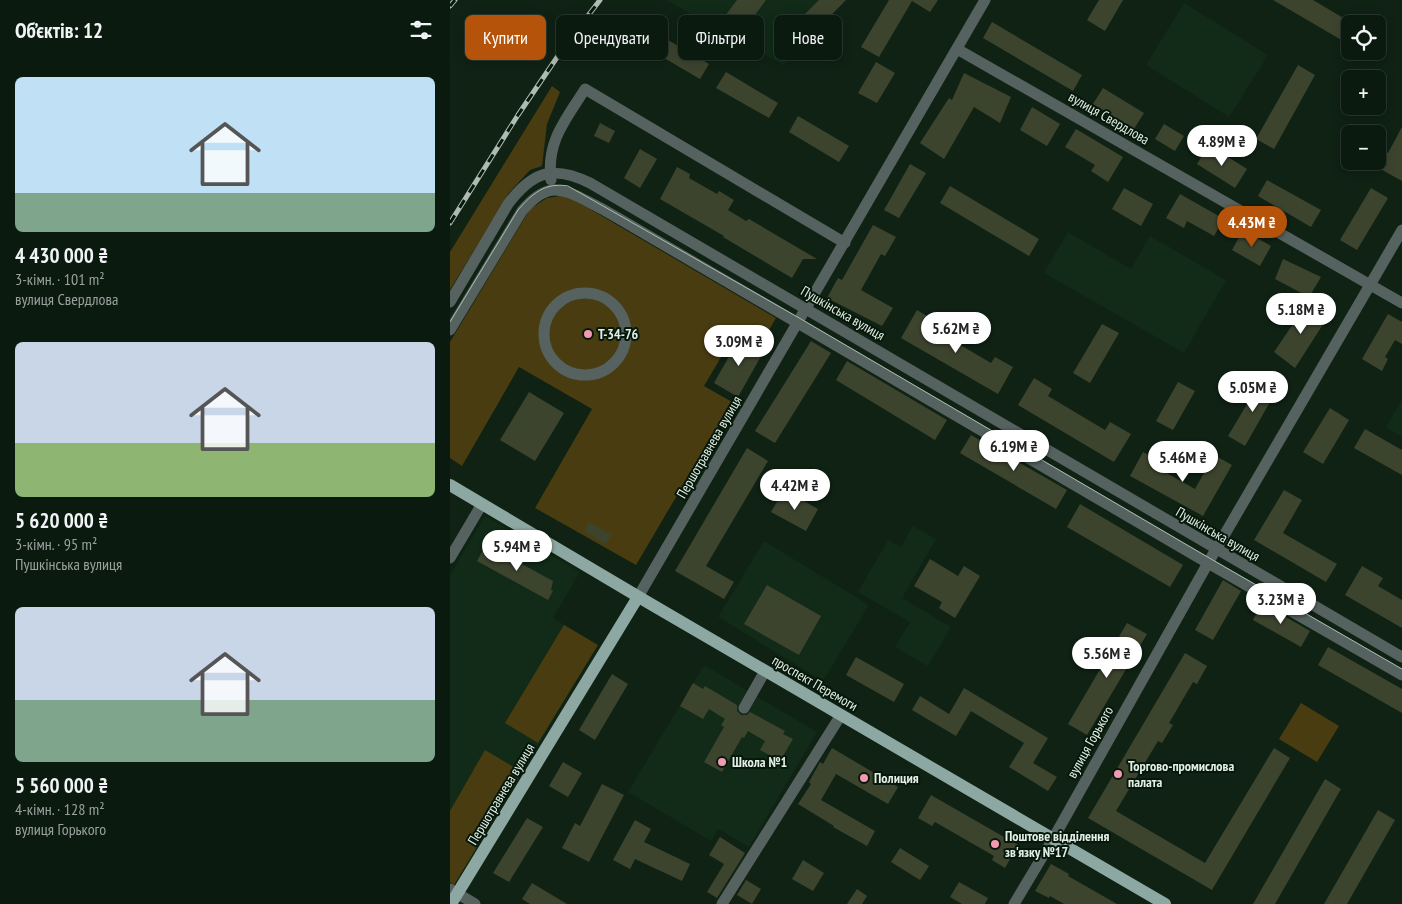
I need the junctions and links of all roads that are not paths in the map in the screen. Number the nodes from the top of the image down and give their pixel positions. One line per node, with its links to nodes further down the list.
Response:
1 (986, 0): 2 (street, Першотравнева вулиця)
2 (958, 48): 6 (street, Першотравнева вулиця); 7 (street, вулиця Свердлова)
3 (550, 173): 4 (street); 6 (street); 8 (street); 10 (street, Пушкінська вулиця)
4 (552, 190): 11 (street); 12 (street)
5 (1402, 230): 7 (street, вулиця Горького)
6 (845, 243): 10 (street, Першотравнева вулиця)
7 (1369, 284): 9 (street, вулиця Свердлова); 16 (street, вулиця Горького)
8 (450, 302)
9 (1402, 304)
10 (806, 309): 11 (street, Першотравнева вулиця); 16 (street, Пушкінська вулиця)
11 (798, 324): 18 (street); 19 (street, Першотравнева вулиця)
12 (450, 330)
13 (594, 375): 13 (street)
14 (450, 485): 15 (main road, проспект Перемоги)
15 (482, 504): 17 (street); 19 (main road, проспект Перемоги)
16 (1216, 550): 18 (street, вулиця Горького); 20 (street, Пушкінська вулиця)
17 (450, 558)
18 (1208, 563): 22 (street); 25 (street, вулиця Горького)
19 (638, 597): 21 (main road, проспект Перемоги); 26 (main road, Першотравнева вулиця)
20 (1402, 657)
21 (765, 671): 23 (street); 24 (main road, проспект Перемоги)
22 (1402, 675)
23 (744, 708)
24 (841, 715): 25 (main road, проспект Перемоги); 28 (street)
25 (1053, 839): 29 (street, вулиця Горького); 30 (main road, проспект Перемоги)
26 (453, 896): 27 (street)
27 (475, 904)
28 (722, 904)
29 (1014, 904)
30 (1165, 904)

